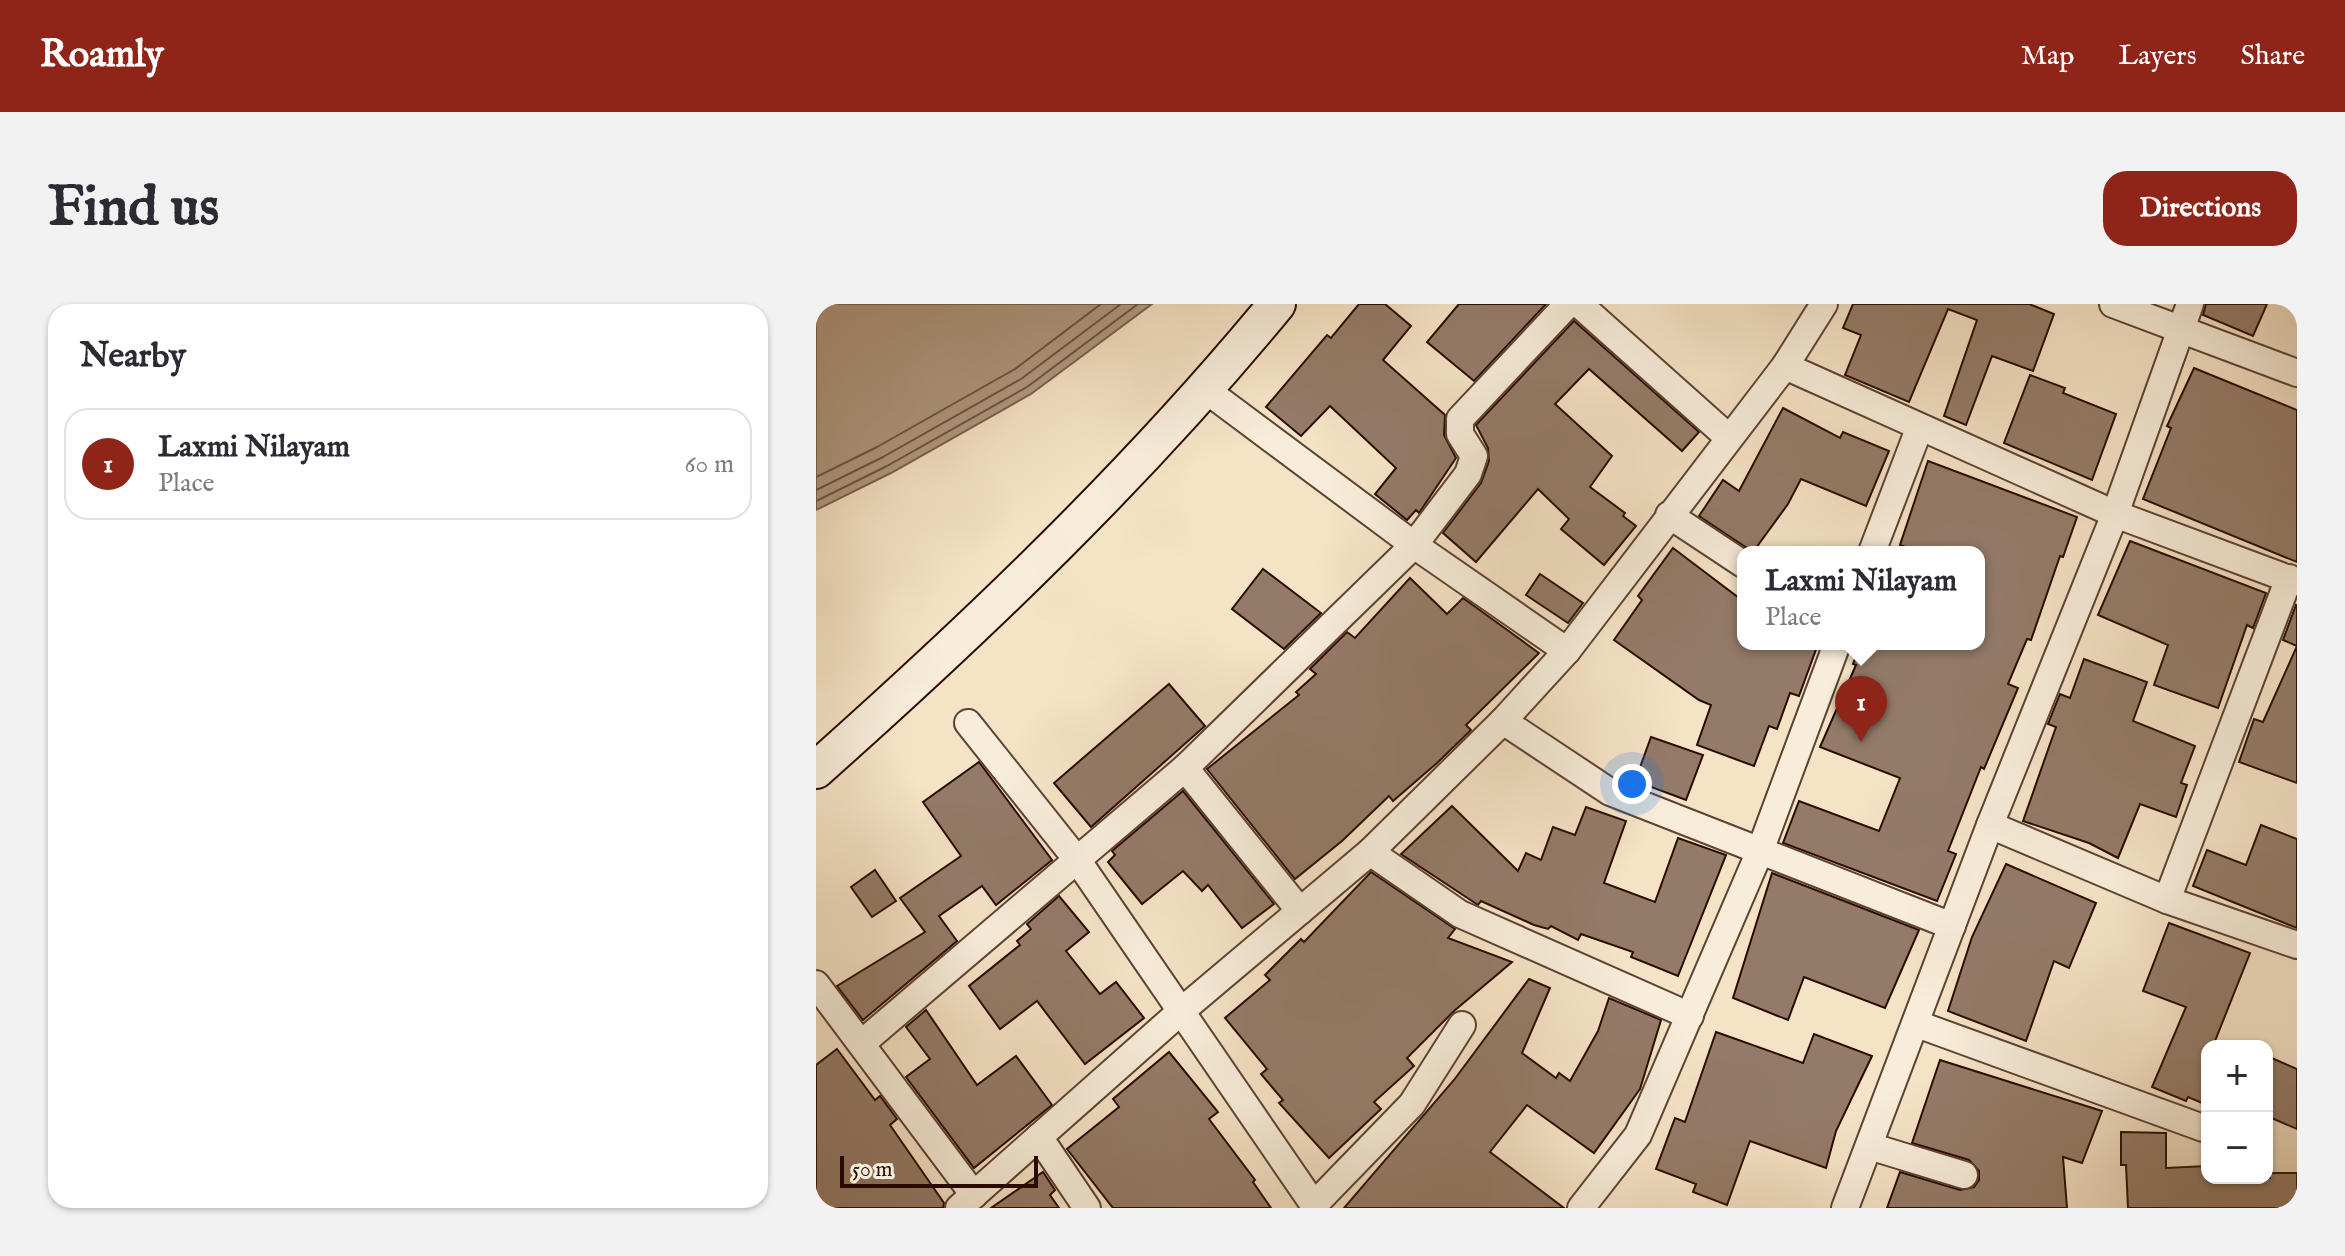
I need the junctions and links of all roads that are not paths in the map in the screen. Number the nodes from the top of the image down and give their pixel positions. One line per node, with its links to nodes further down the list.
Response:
1 (1277, 304): 10 (street)
2 (1568, 304): 15 (street)
3 (1579, 304): 12 (street)
4 (1824, 304): 8 (street)
5 (2113, 304): 7 (street)
6 (2190, 304): 7 (street)
7 (2180, 329): 9 (street); 13 (street)
8 (1785, 366): 11 (street); 12 (street)
9 (2297, 373)
10 (1206, 390): 15 (street); 24 (street)
11 (1919, 429): 13 (street); 16 (street)
12 (1728, 437): 14 (street)
13 (2115, 514): 18 (street); 25 (street)
14 (1669, 515): 17 (street); 20 (street)
15 (1414, 545): 20 (street); 23 (street)
16 (1874, 546)
17 (1737, 560)
18 (2293, 580): 29 (street)
19 (1835, 650): 26 (street)
20 (1567, 651): 21 (street)
21 (1503, 721): 26 (street); 27 (street)
22 (968, 723): 28 (street)
23 (1185, 768): 28 (street); 30 (street)
24 (816, 770)
25 (1990, 825): 29 (street); 31 (street)
26 (1760, 851): 31 (street); 35 (street)
27 (1370, 852): 30 (street); 35 (street)
28 (1078, 861): 34 (street); 38 (street)
29 (2167, 900): 32 (street)
30 (1300, 911): 34 (street)
31 (1952, 926): 36 (street)
32 (2297, 945)
33 (816, 984): 38 (street)
34 (1179, 1013): 40 (street); 44 (street)
35 (1690, 1016): 46 (street)
36 (1917, 1024): 39 (street); 41 (street)
37 (1462, 1025): 44 (street)
38 (862, 1043): 43 (street)
39 (2201, 1127)
40 (1039, 1137): 43 (street); 45 (street)
41 (1869, 1146): 42 (street); 47 (street)
42 (1964, 1175)
43 (967, 1202)
44 (1315, 1206)
45 (1087, 1208)
46 (1581, 1208)
47 (1845, 1208)

